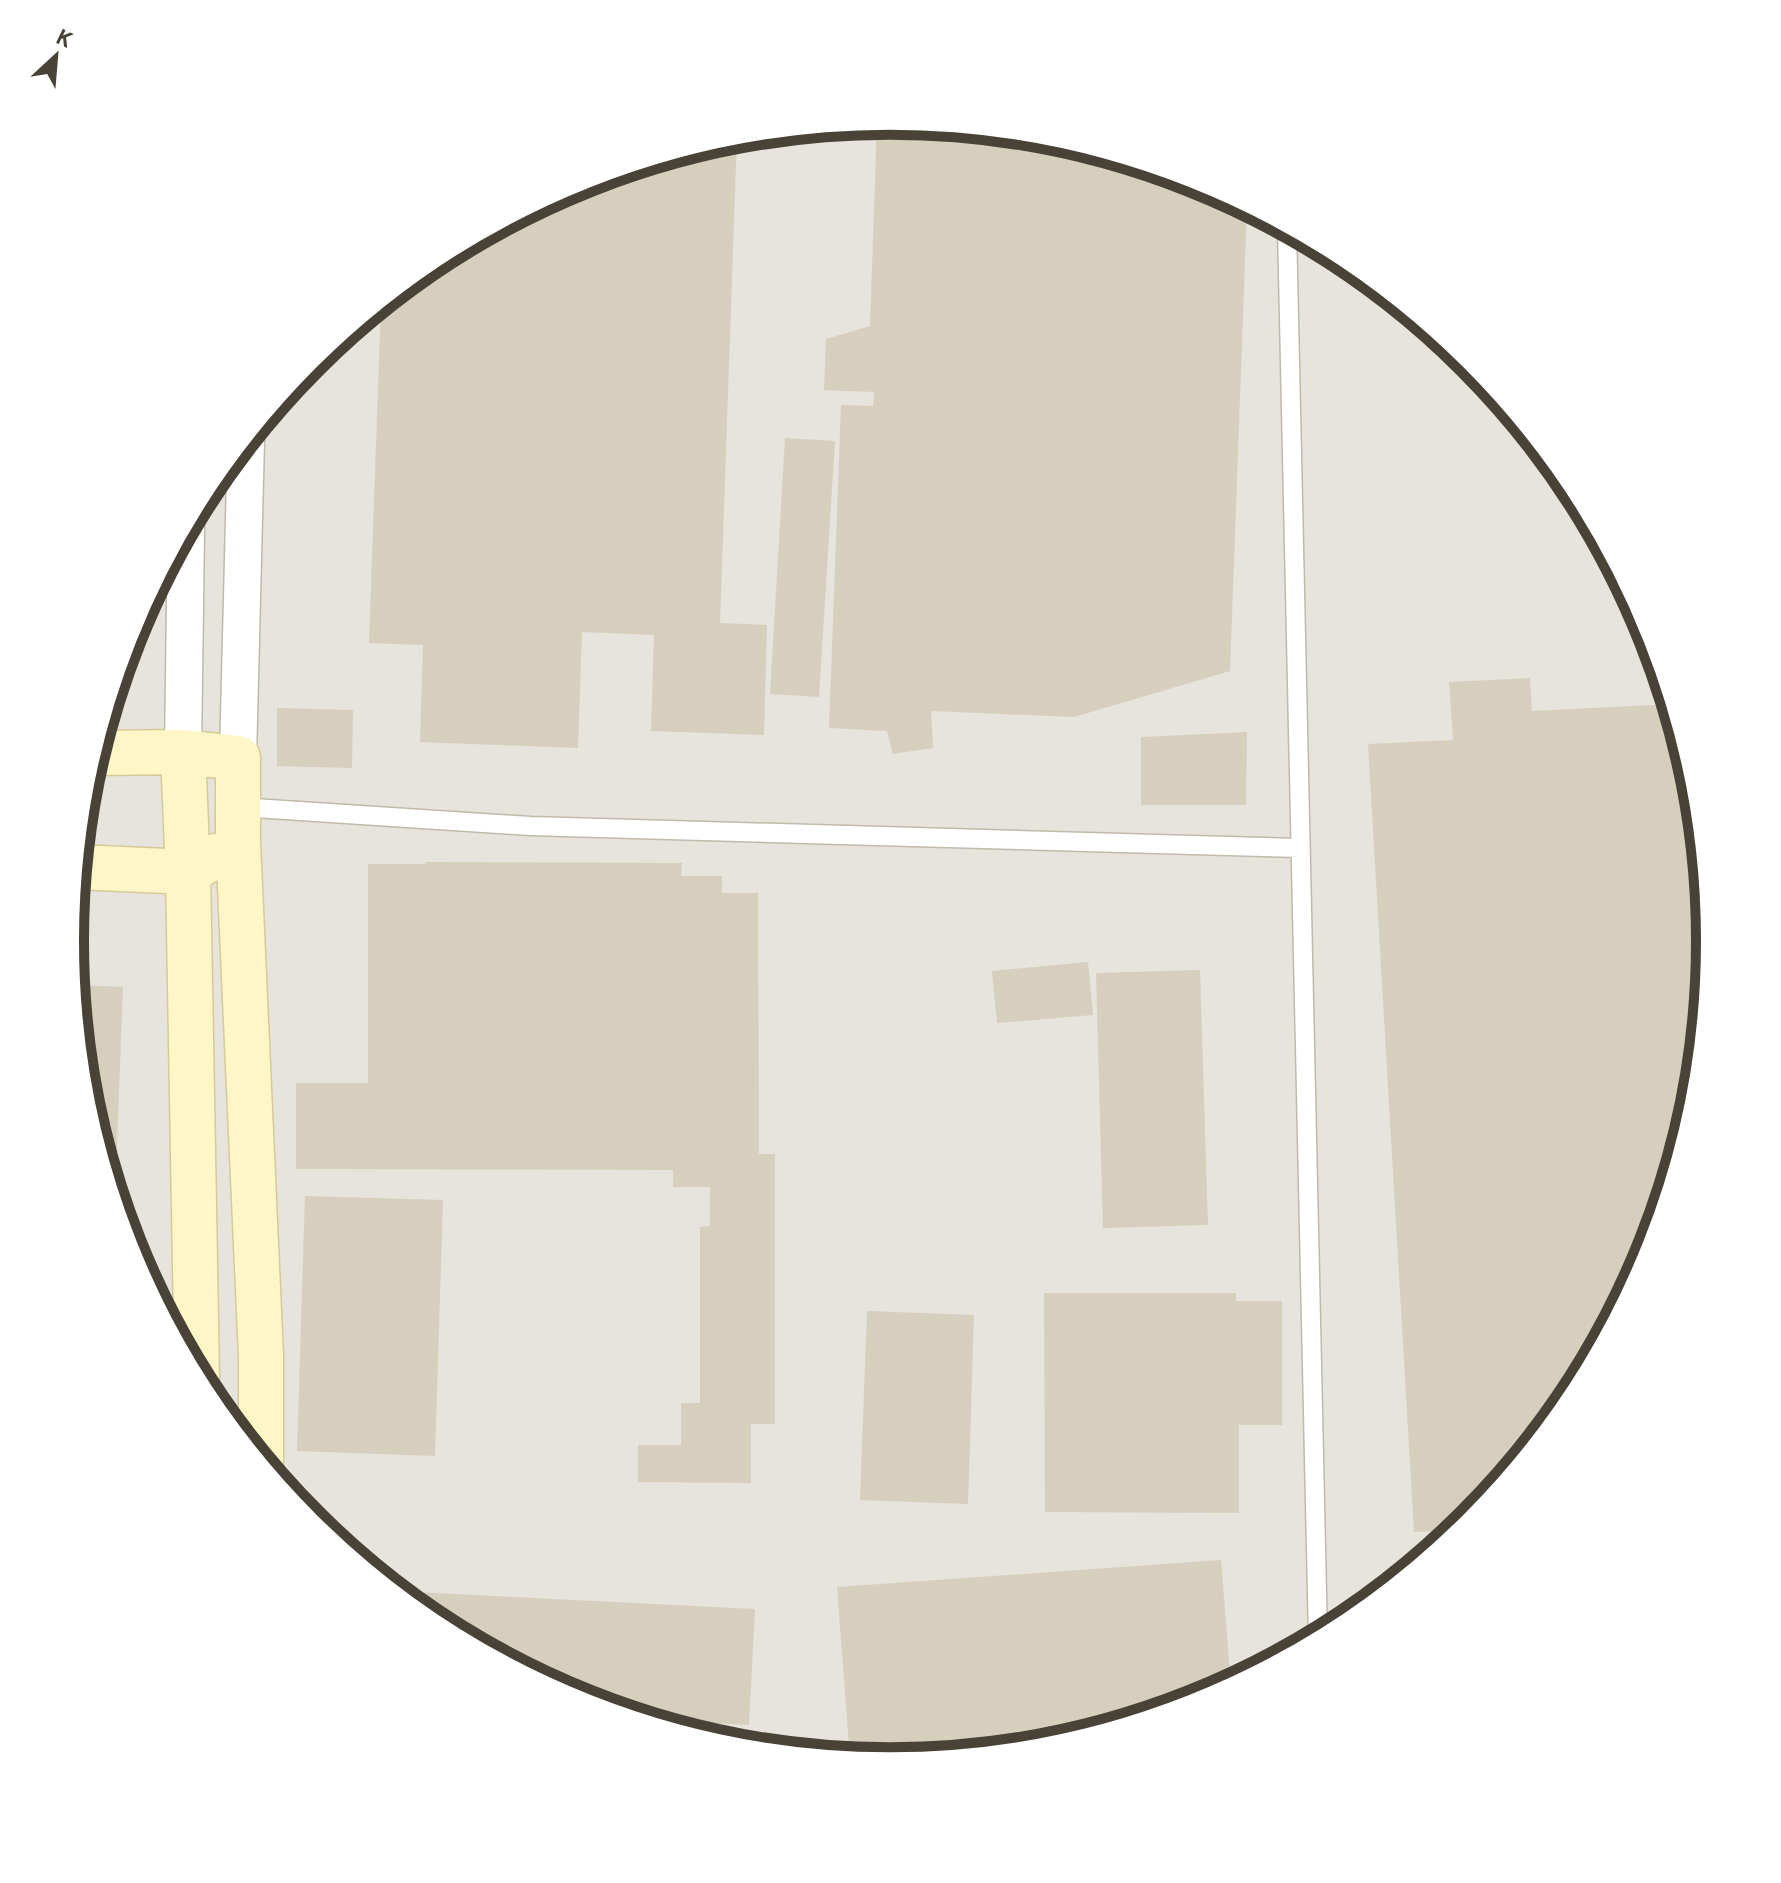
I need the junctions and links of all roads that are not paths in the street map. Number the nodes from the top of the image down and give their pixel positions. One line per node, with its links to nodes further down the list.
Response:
1 (1287, 239): 8 (lane)
2 (246, 458): 6 (street)
3 (186, 550): 4 (street)
4 (183, 752): 5 (street); 6 (street); 10 (street)
5 (106, 753)
6 (238, 758): 7 (street)
7 (238, 824): 8 (lane); 10 (street); 12 (street)
8 (1300, 848): 13 (lane)
9 (88, 867): 10 (street)
10 (188, 872): 11 (street)
11 (197, 1352)
12 (261, 1444)
13 (1318, 1625)

